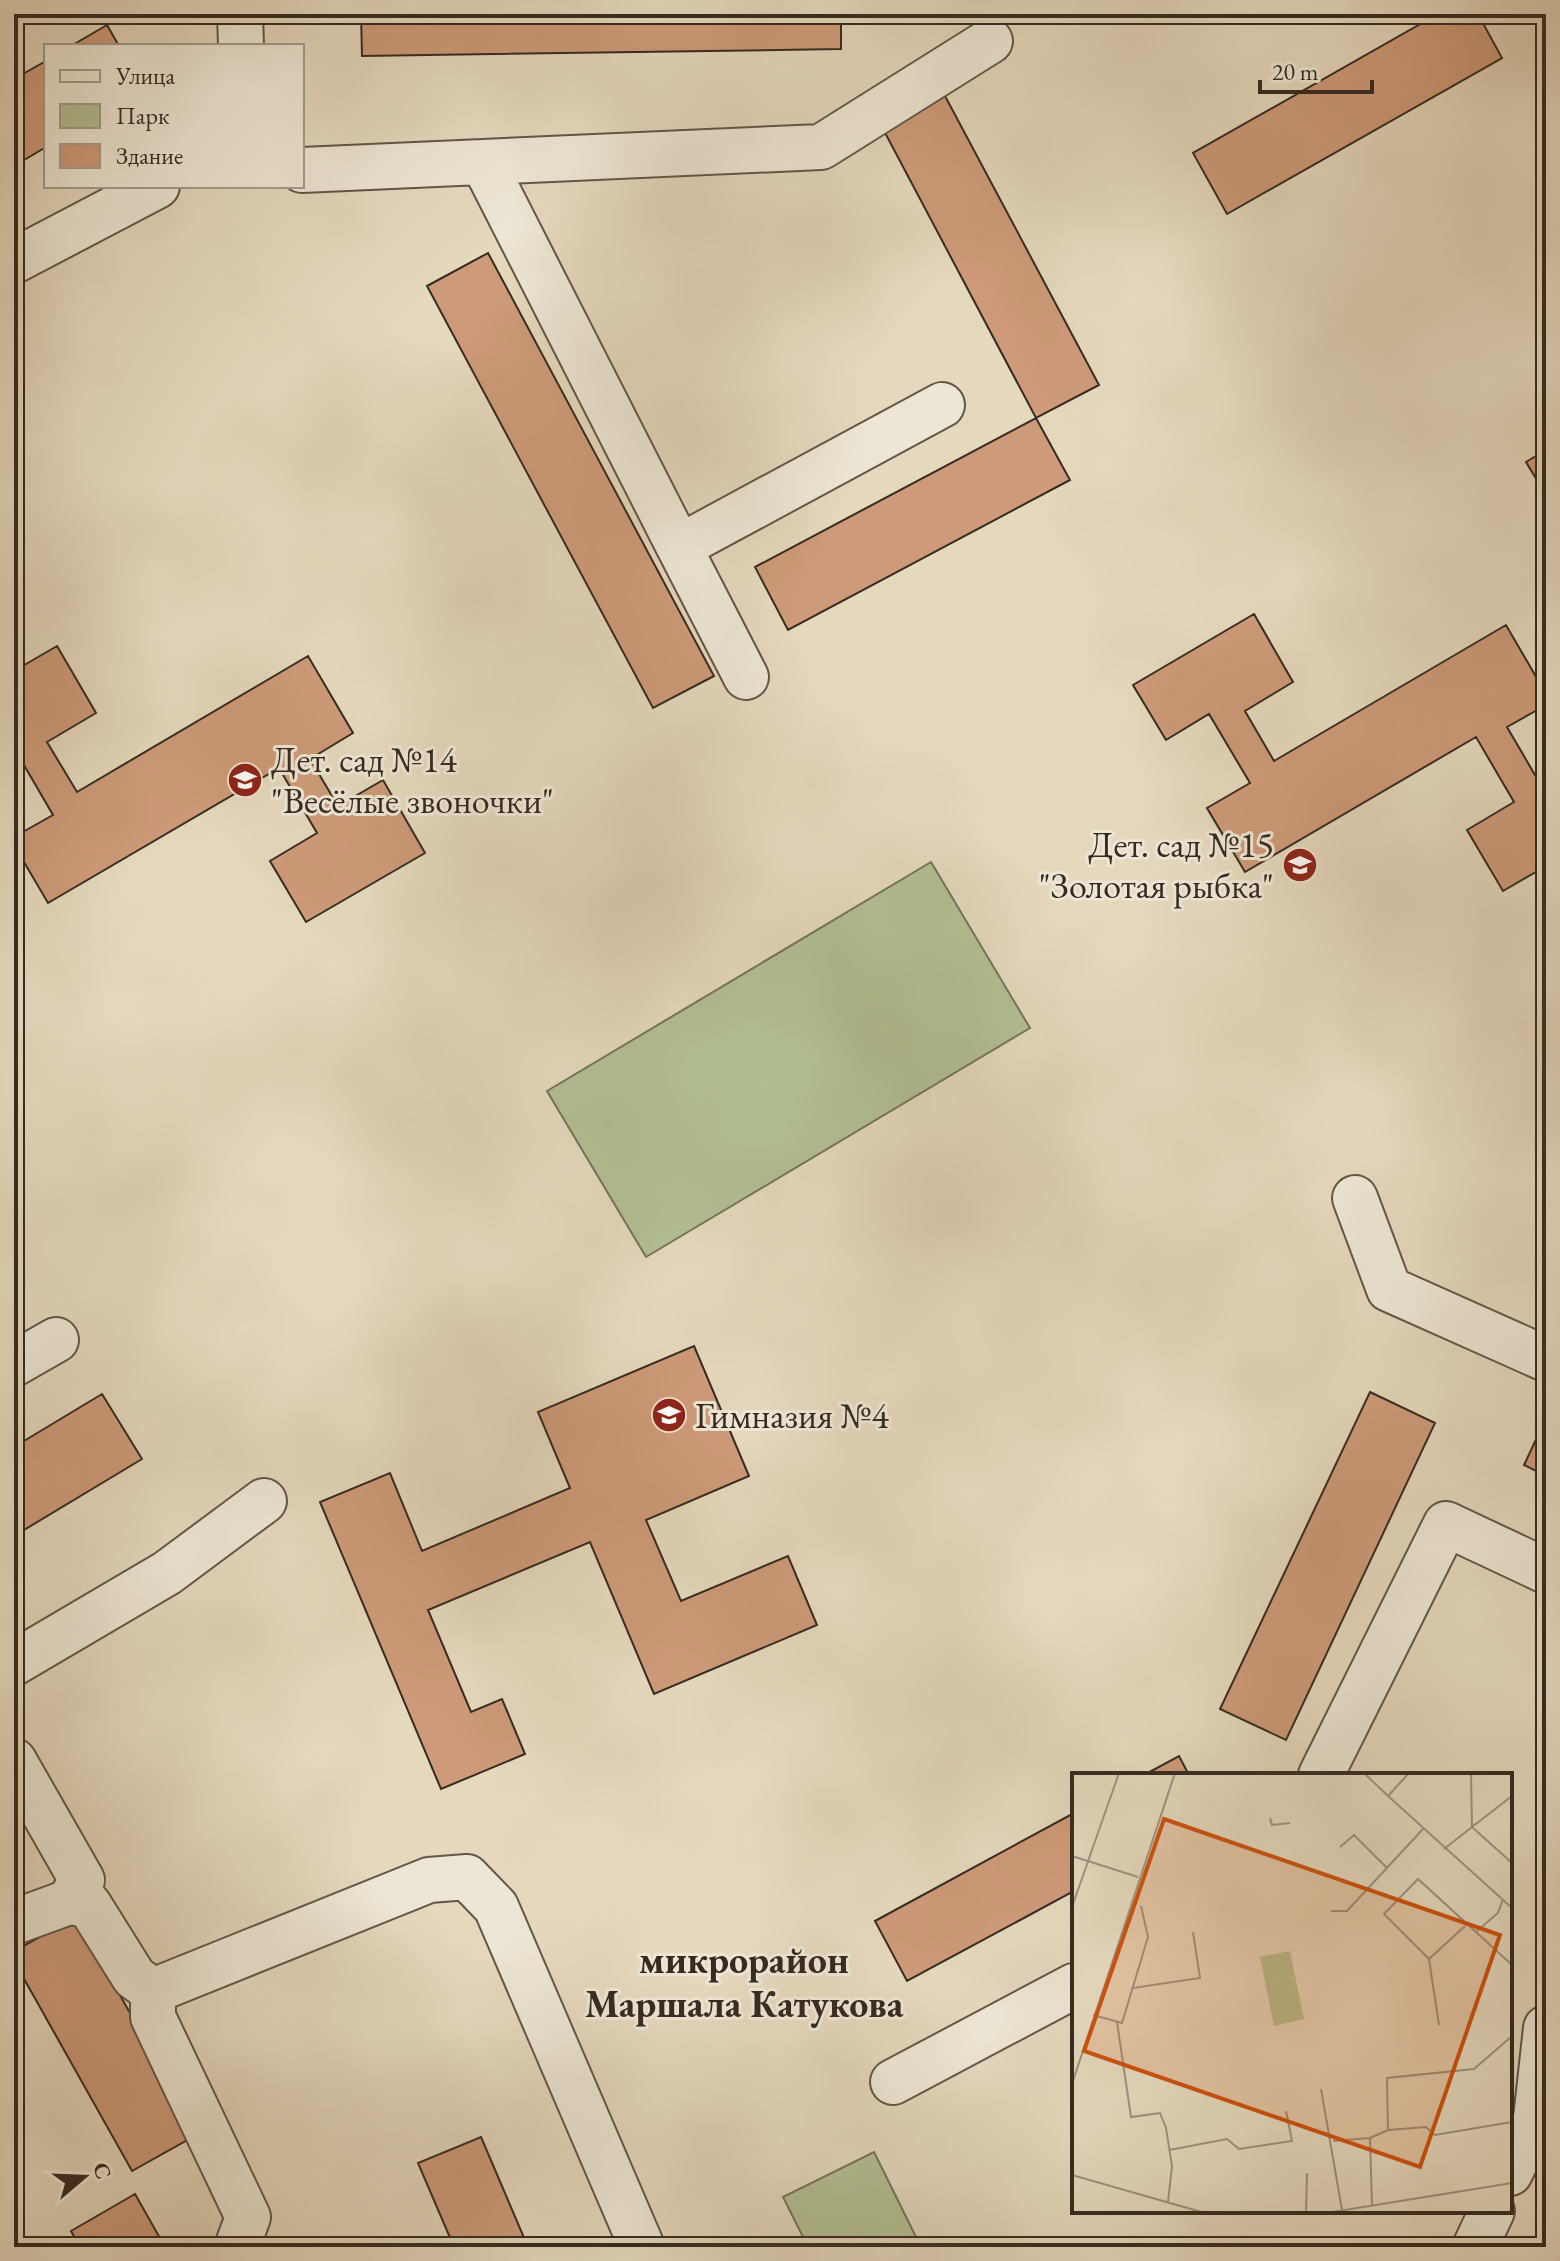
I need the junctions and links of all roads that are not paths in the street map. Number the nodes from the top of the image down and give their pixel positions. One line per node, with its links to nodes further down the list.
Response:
1 (240, 14): 3 (lane)
2 (990, 41): 4 (lane)
3 (241, 44)
4 (483, 162): 5 (lane); 9 (lane)
5 (304, 170)
6 (153, 188): 7 (lane)
7 (14, 261)
8 (942, 405): 9 (lane)
9 (679, 547): 10 (lane)
10 (746, 677)
11 (1355, 1198): 13 (lane)
12 (56, 1340): 14 (lane)
13 (1546, 1359)
14 (14, 1364)
15 (264, 1501): 17 (lane)
16 (1546, 1571): 19 (lane)
17 (14, 1663)
18 (14, 1761): 20 (lane)
19 (1322, 1773)
20 (69, 1902): 21 (lane); 23 (lane)
21 (14, 1922)
22 (1072, 1987): 25 (lane)
23 (153, 1991): 29 (lane); 30 (lane)
24 (1533, 2026): 26 (lane)
25 (893, 2082)
26 (1541, 2122): 27 (lane)
27 (1512, 2170)
28 (1491, 2213): 31 (lane)
29 (237, 2247)
30 (642, 2247)
31 (1475, 2247)

